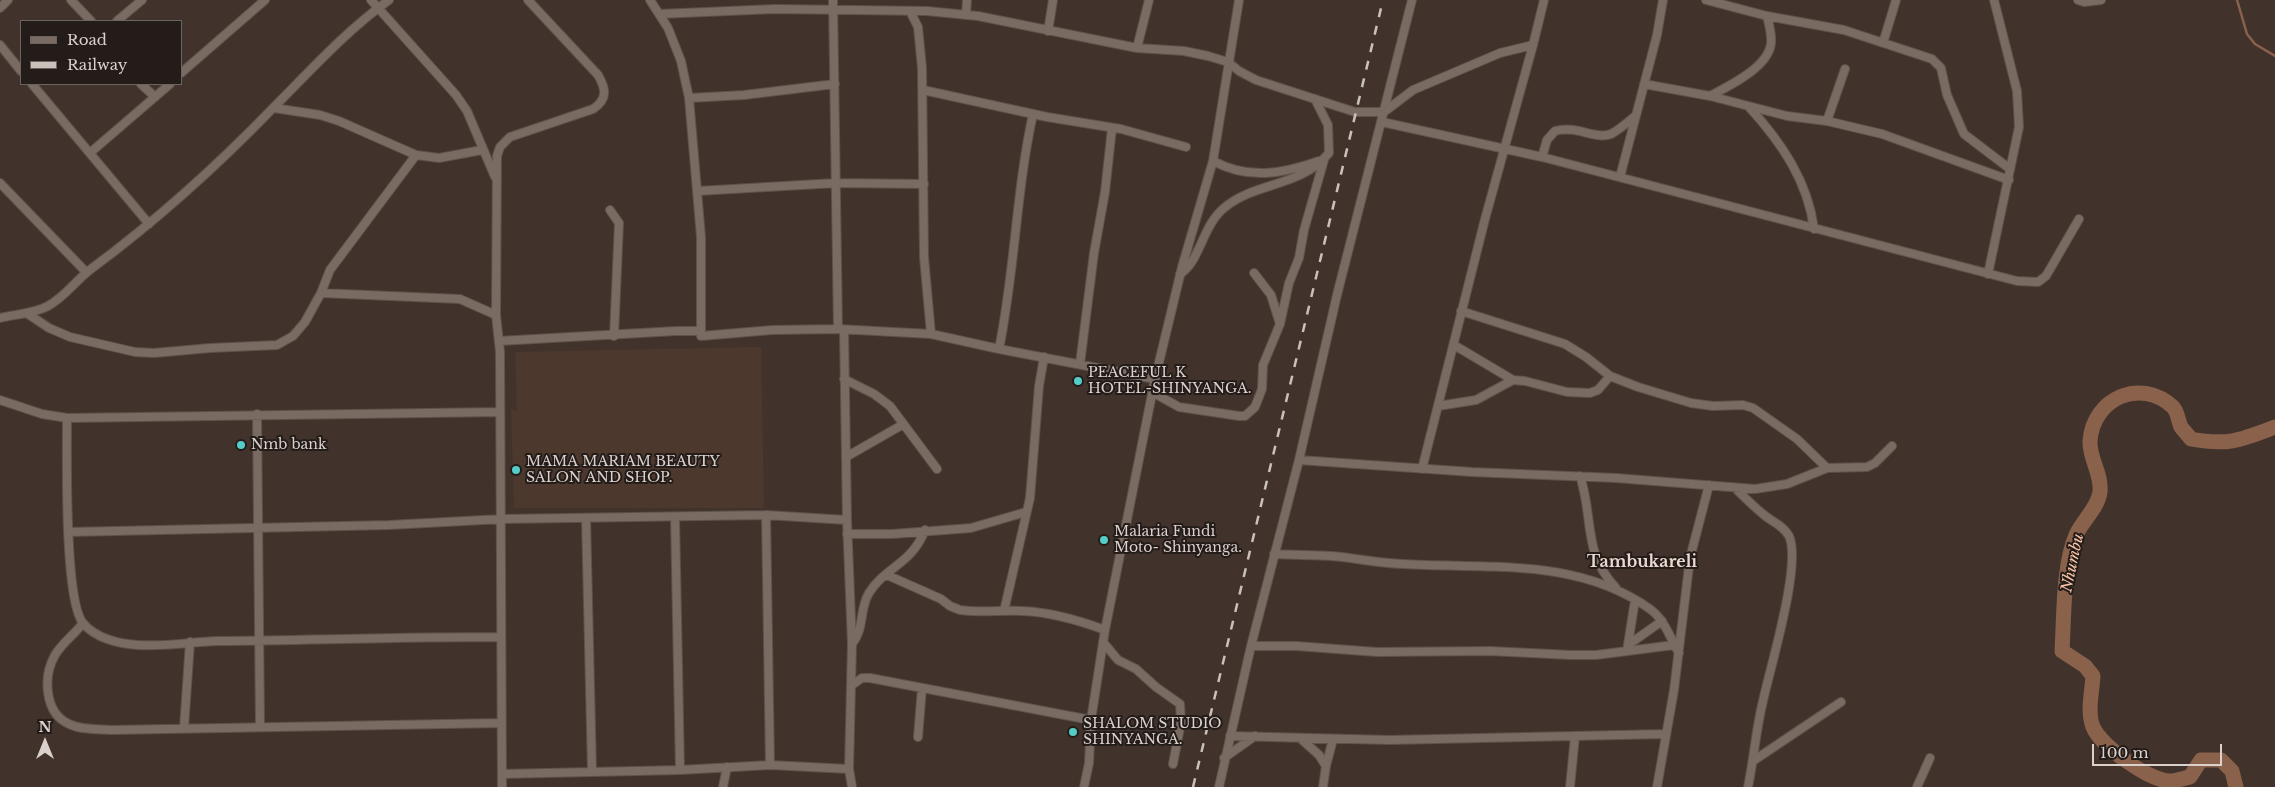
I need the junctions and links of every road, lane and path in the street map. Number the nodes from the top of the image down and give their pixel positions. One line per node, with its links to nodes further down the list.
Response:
1 (8, 0): 23 (street)
2 (71, 0): 29 (street)
3 (142, 0): 30 (street)
4 (265, 0): 39 (street)
5 (371, 0): 22 (street)
6 (388, 0): 22 (street)
7 (528, 0): 68 (street)
8 (650, 0): 26 (street)
9 (833, 0): 24 (street)
10 (967, 0): 27 (street)
11 (1053, 0): 31 (street)
12 (1149, 0): 35 (street)
13 (1240, 0): 36 (street)
14 (1412, 0): 52 (street)
15 (1544, 0): 34 (street)
16 (1662, 0): 41 (street)
17 (1706, 0): 28 (street)
18 (1896, 0): 32 (street)
19 (1994, 0): 66 (street)
20 (2078, 0): 21 (street)
21 (2101, 0)
22 (378, 7): 51 (street); 60 (street)
23 (0, 8)
24 (833, 10): 25 (street); 26 (street); 40 (street)
25 (910, 11): 27 (street); 45 (street)
26 (659, 14): 48 (street)
27 (966, 15): 31 (street)
28 (1766, 16): 32 (street); 46 (street)
29 (90, 20)
30 (118, 20)
31 (1048, 31): 35 (street)
32 (1883, 43): 66 (street)
33 (0, 45): 38 (street)
34 (1534, 45): 52 (street); 59 (street)
35 (1137, 48): 36 (street)
36 (1228, 62): 49 (street); 65 (street)
37 (1845, 69): 55 (street)
38 (20, 70)
39 (182, 72)
40 (835, 84): 48 (street); 71 (street)
41 (1644, 84): 46 (street); 54 (street)
42 (33, 85): 61 (street)
43 (142, 85): 47 (street)
44 (169, 85): 47 (street)
45 (923, 90): 53 (street); 72 (street)
46 (1710, 96): 50 (street)
47 (155, 97): 61 (street)
48 (689, 98): 73 (street)
49 (1315, 99): 52 (street); 64 (street)
50 (1749, 107): 55 (street); 77 (street)
51 (274, 108): 62 (street); 76 (street)
52 (1384, 112): 56 (street)
53 (1033, 114): 57 (street); 95 (street)
54 (1634, 117): 63 (street); 67 (street)
55 (1828, 121): 69 (street)
56 (1382, 122): 59 (street); 111 (street)
57 (1112, 128): 58 (street); 97 (street)
58 (1186, 147)
59 (1504, 147): 63 (street); 84 (street)
60 (482, 150): 62 (street); 68 (street)
61 (90, 152): 76 (street)
62 (416, 155): 82 (street)
63 (1542, 157): 67 (street)
64 (1324, 160): 65 (street); 80 (street); 88 (street)
65 (1213, 161): 80 (street)
66 (2010, 169): 69 (street)
67 (1620, 177): 77 (street)
68 (495, 178): 86 (street)
69 (2008, 180): 81 (street)
70 (0, 183): 78 (street)
71 (836, 183): 72 (street); 73 (street); 89 (street)
72 (924, 184): 91 (street)
73 (698, 191): 90 (street)
74 (610, 210): 92 (street)
75 (2079, 219): 81 (street)
76 (149, 224): 78 (street)
77 (1814, 229): 81 (street)
78 (86, 272): 85 (street)
79 (1254, 273): 88 (street)
80 (1180, 274): 99 (street)
81 (1988, 274)
82 (321, 293): 85 (street); 86 (street)
83 (0, 309): 87 (street)
84 (1462, 311): 94 (street); 98 (street)
85 (28, 314): 87 (street)
86 (496, 315): 93 (street)
87 (3, 318)
88 (1280, 324): 102 (street)
89 (841, 329): 90 (street); 91 (street); 100 (street)
90 (701, 331): 92 (street)
91 (931, 334): 95 (street)
92 (614, 336): 93 (street)
93 (499, 341): 105 (street)
94 (1454, 345): 101 (street); 104 (street)
95 (999, 349): 96 (street)
96 (1044, 357): 97 (street); 118 (street)
97 (1080, 364): 99 (street)
98 (1610, 376): 101 (street); 112 (street)
99 (1155, 378): 102 (street)
100 (844, 379): 108 (street); 110 (street)
101 (1514, 380): 104 (street)
102 (1152, 392): 135 (street)
103 (0, 400): 107 (street)
104 (1438, 406): 114 (street)
105 (500, 412): 106 (street); 122 (street)
106 (257, 414): 107 (street); 124 (street)
107 (67, 418): 126 (street)
108 (902, 425): 110 (street); 113 (street)
109 (1892, 446): 112 (street)
110 (846, 457): 123 (street)
111 (1299, 460): 114 (street); 128 (street)
112 (1827, 468): 117 (street)
113 (937, 469)
114 (1422, 469): 115 (street)
115 (1580, 476): 116 (street); 130 (street)
116 (1709, 485): 117 (street); 144 (street)
117 (1735, 488): 161 (street)
118 (1026, 512): 125 (street); 132 (street)
119 (766, 516): 120 (street); 123 (street); 163 (street)
120 (675, 517): 121 (street); 167 (street)
121 (586, 518): 122 (street); 168 (street)
122 (502, 519): 124 (street); 136 (street)
123 (846, 520): 127 (street)
124 (258, 528): 126 (street); 137 (street)
125 (925, 530): 127 (street); 129 (street)
126 (69, 532): 134 (street)
127 (847, 534): 140 (street)
128 (1274, 554): 130 (street); 142 (street)
129 (887, 576): 132 (street); 140 (street)
130 (1618, 590): 131 (street)
131 (1635, 600): 133 (street); 143 (street)
132 (1004, 611): 135 (street)
133 (1662, 621): 141 (street); 143 (street)
134 (83, 623): 138 (street); 151 (street)
135 (1105, 630): 139 (street)
136 (500, 636): 137 (street); 149 (street)
137 (260, 641): 138 (street); 150 (street)
138 (190, 642): 151 (street)
139 (1103, 642): 148 (street); 162 (street)
140 (852, 644): 145 (street)
141 (1674, 645): 143 (street); 144 (street)
142 (1251, 646): 143 (street); 154 (street)
143 (1628, 648)
144 (1679, 653): 152 (street)
145 (852, 685): 146 (street); 166 (street)
146 (922, 688): 148 (street); 156 (street)
147 (1841, 702): 161 (street)
148 (1091, 720): 173 (street)
149 (501, 722): 150 (street); 169 (street)
150 (260, 727): 151 (street)
151 (184, 728)
152 (1666, 734): 155 (street); 177 (street)
153 (1255, 735): 154 (street); 157 (street); 159 (street)
154 (1230, 736): 159 (street)
155 (1575, 736): 158 (street); 176 (street)
156 (918, 737)
157 (1300, 738): 158 (street); 164 (street)
158 (1333, 739): 164 (street)
159 (1224, 758): 174 (street)
160 (1930, 758): 179 (street)
161 (1753, 761): 178 (street)
162 (1173, 764)
163 (770, 765): 165 (street); 166 (street)
164 (1326, 766): 175 (street)
165 (727, 767): 167 (street); 171 (street)
166 (849, 769): 172 (street)
167 (680, 770): 168 (street)
168 (592, 771): 169 (street)
169 (502, 774): 170 (street)
170 (502, 787)
171 (723, 787)
172 (852, 787)
173 (1084, 787)
174 (1219, 787)
175 (1323, 787)
176 (1570, 787)
177 (1657, 787)
178 (1748, 787)
179 (1917, 787)

